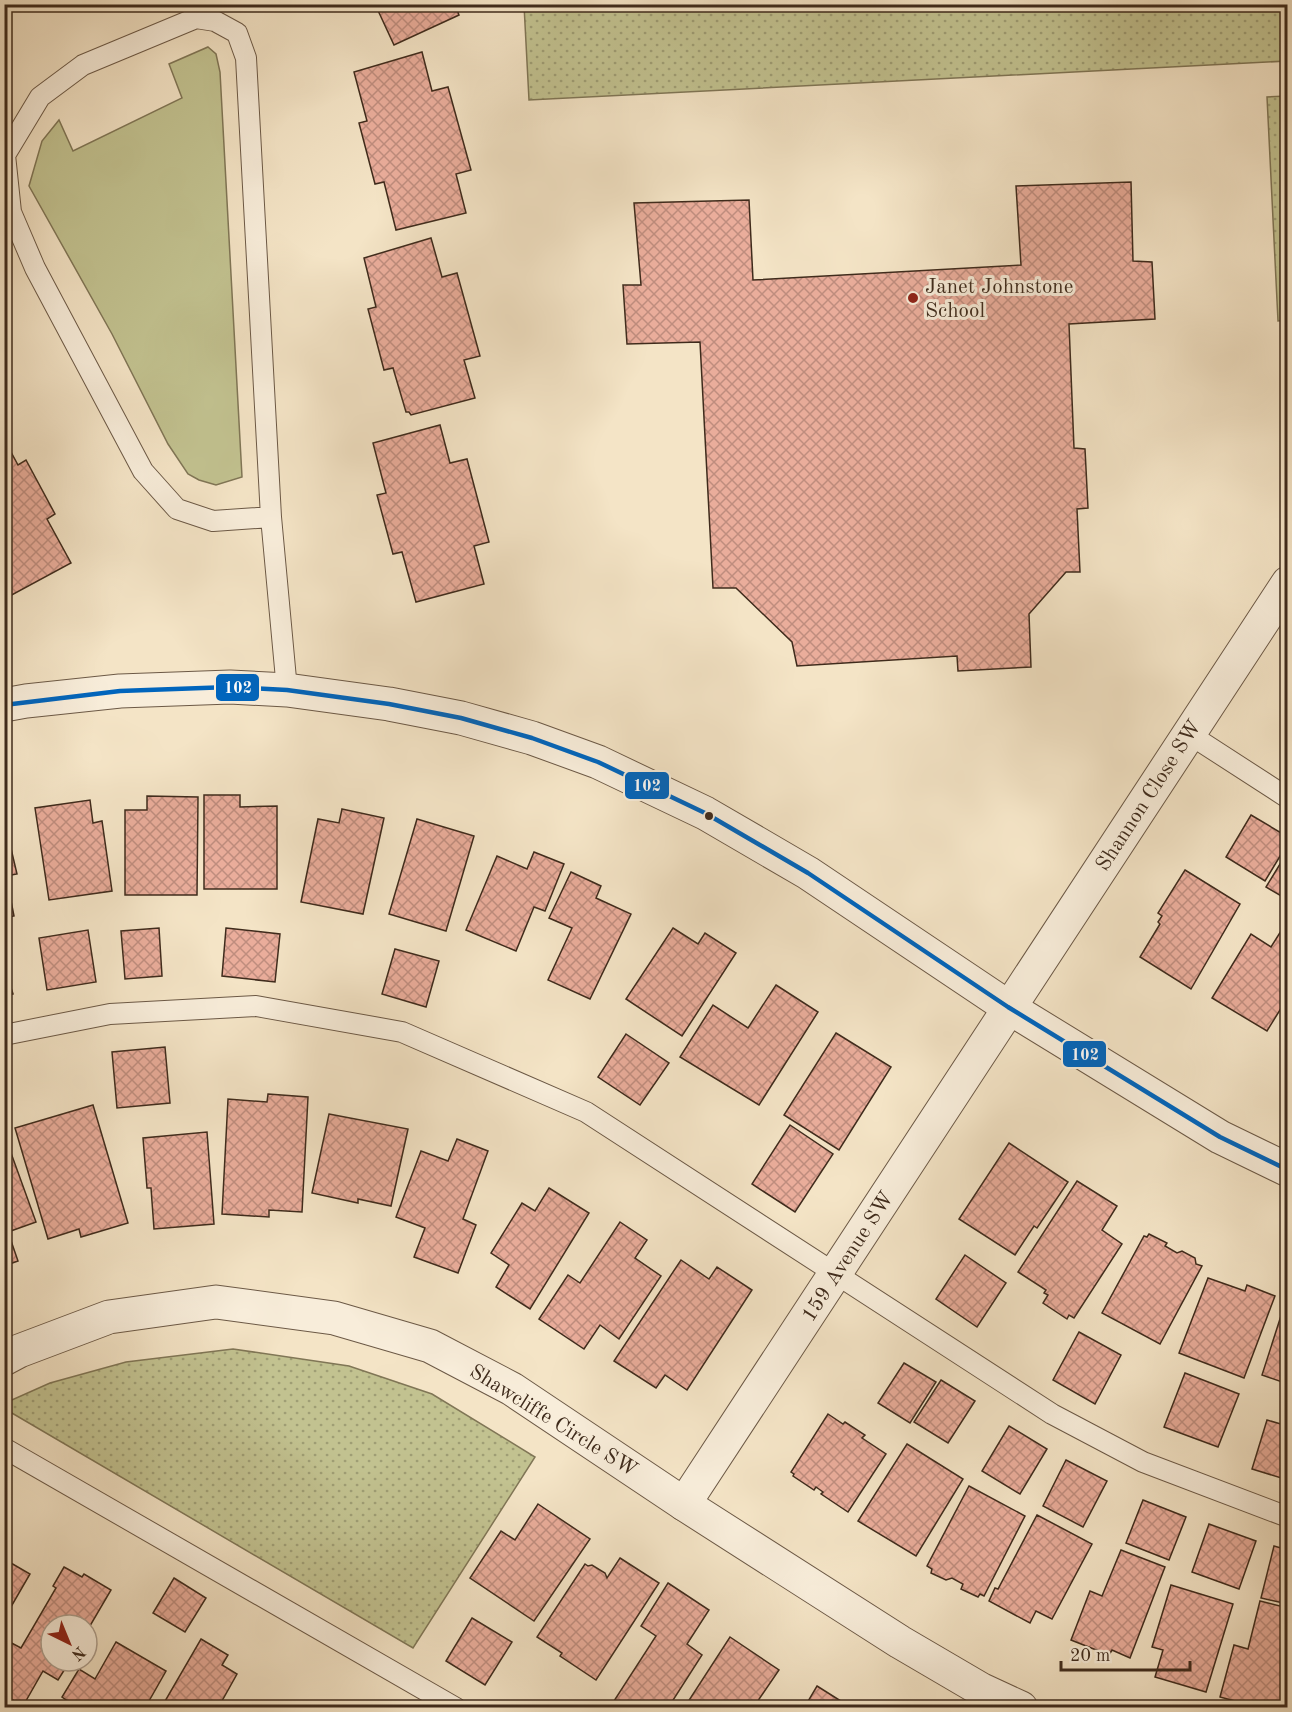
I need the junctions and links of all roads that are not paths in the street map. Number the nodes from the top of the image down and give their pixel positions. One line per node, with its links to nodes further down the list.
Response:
1 (271, 517): 1 (lane); 3 (lane)
2 (1287, 583): 5 (street, Shannon Close SW)
3 (287, 690): 4 (street); 7 (street)
4 (4, 705)
5 (1189, 734): 6 (lane); 7 (street, Shannon Close SW)
6 (1287, 798)
7 (1008, 1007): 9 (street); 10 (street, 159 Avenue SW)
8 (4, 1035): 10 (lane)
9 (1287, 1170)
10 (836, 1274): 13 (street, 159 Avenue SW); 14 (lane)
11 (4, 1359): 13 (street, Shawcliffe Circle SW)
12 (4, 1448): 15 (lane)
13 (684, 1504): 16 (street, Shawcliffe Circle SW)
14 (1287, 1517)
15 (456, 1707)
16 (1021, 1707)

